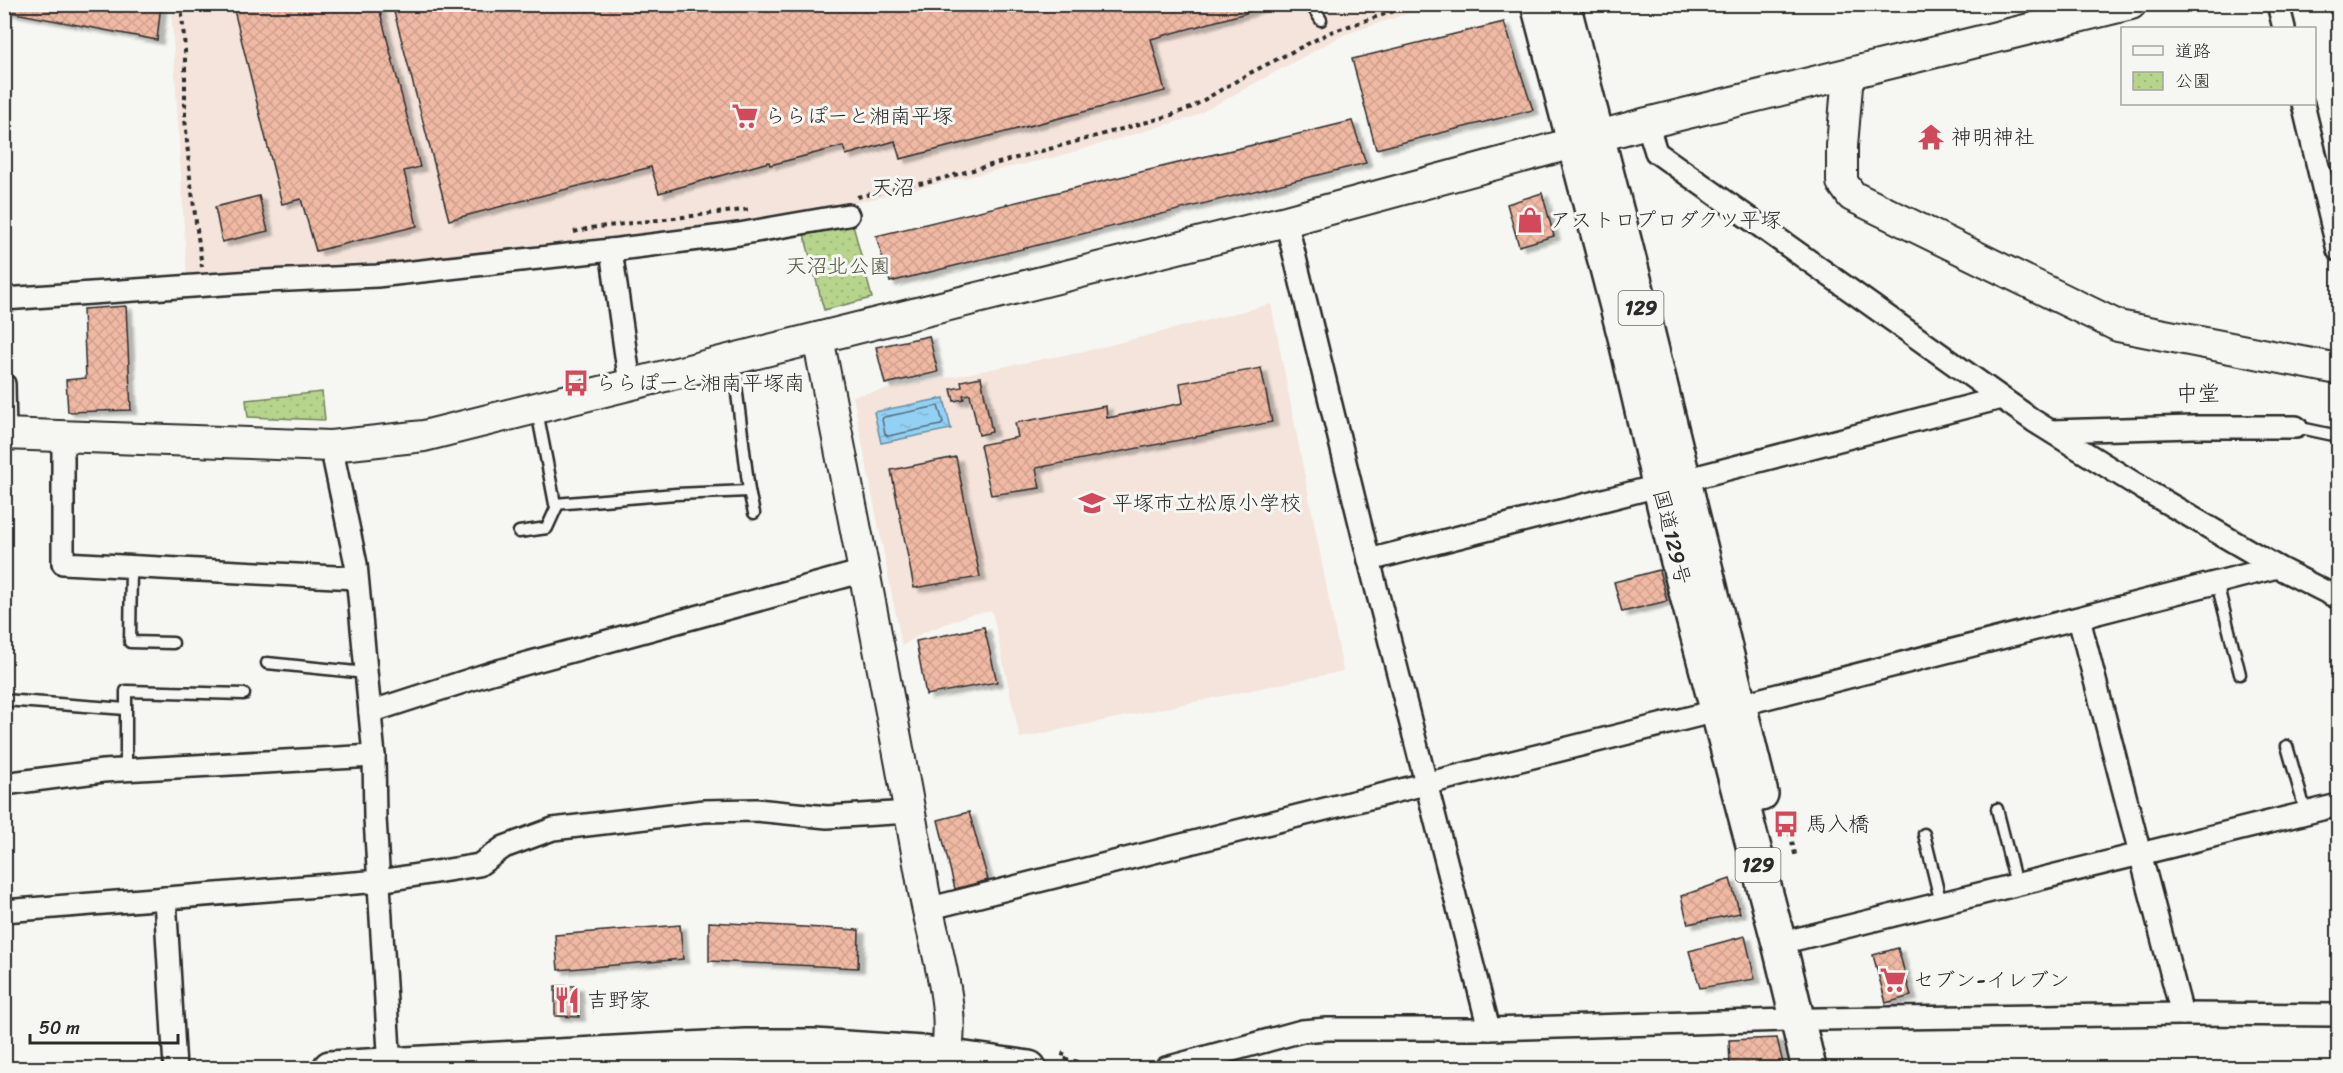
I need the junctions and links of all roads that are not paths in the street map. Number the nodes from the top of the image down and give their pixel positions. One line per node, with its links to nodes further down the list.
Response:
1 (1311, 4): 6 (lane)
2 (1538, 4): 11 (highway, 国道129号 / 129)
3 (1563, 4): 11 (highway, 国道129号 / 129)
4 (2130, 4): 8 (street)
5 (2278, 4): 7 (street)
6 (1321, 20)
7 (2284, 27)
8 (1848, 74): 10 (street); 19 (street)
9 (2302, 105): 15 (street)
10 (1647, 123): 11 (street); 22 (street)
11 (1586, 140): 13 (street); 30 (highway, 国道129号 / 129)
12 (851, 206): 14 (street)
13 (1286, 221): 17 (street); 35 (street)
14 (611, 250): 16 (street); 21 (street)
15 (2338, 250)
16 (4, 299)
17 (818, 338): 18 (street); 38 (street)
18 (732, 358): 21 (street); 31 (lane)
19 (2338, 369)
20 (4, 384): 26 (street)
21 (630, 384): 23 (street)
22 (2001, 398): 25 (street); 30 (street)
23 (536, 408): 29 (street); 32 (lane)
24 (2295, 427): 25 (street); 28 (lane)
25 (2051, 431): 37 (street)
26 (5, 434): 27 (street)
27 (63, 436): 29 (street); 36 (street)
28 (2338, 436)
29 (331, 446): 39 (street)
30 (1671, 483): 35 (street); 49 (highway, 国道129号 / 129)
31 (749, 491): 32 (lane); 33 (lane)
32 (558, 504): 34 (lane)
33 (754, 513)
34 (519, 532)
35 (1369, 560): 55 (street)
36 (130, 566): 39 (street); 43 (lane)
37 (2277, 567): 40 (street); 41 (street)
38 (864, 571): 51 (street); 59 (street)
39 (356, 578): 45 (street)
40 (2217, 583): 42 (street); 46 (lane)
41 (2338, 600)
42 (2079, 619): 49 (street); 62 (street)
43 (173, 643)
44 (267, 663): 45 (lane)
45 (366, 673): 51 (street)
46 (2240, 674)
47 (244, 694): 50 (lane)
48 (4, 700): 50 (lane)
49 (1728, 708): 55 (street); 69 (highway, 国道129号 / 129); 72 (highway, 国道129号 / 129)
50 (126, 709): 54 (lane)
51 (370, 712): 53 (street)
52 (2288, 746): 60 (lane)
53 (374, 756): 54 (street); 63 (street)
54 (126, 770): 56 (street)
55 (1425, 783): 67 (street); 73 (street)
56 (4, 784)
57 (2338, 805): 60 (street)
58 (1997, 808): 64 (lane)
59 (910, 812): 63 (street); 67 (street)
60 (2306, 813): 62 (street)
61 (1924, 834): 66 (lane)
62 (2139, 853): 64 (street); 70 (street)
63 (380, 881): 65 (street); 75 (street)
64 (2016, 884): 66 (street)
65 (165, 898): 68 (street); 76 (street)
66 (1941, 903): 69 (street)
67 (927, 909): 74 (street)
68 (4, 911)
69 (1797, 939): 72 (highway, 国道129号 / 129)
70 (2182, 1014): 71 (street); 72 (street)
71 (2338, 1015)
72 (1807, 1019): 73 (street); 80 (highway, 国道129号 / 129); 81 (highway, 国道129号 / 129)
73 (1489, 1029): 79 (street)
74 (957, 1056): 75 (highway); 78 (highway)
75 (390, 1067): 77 (highway)
76 (175, 1068)
77 (330, 1068)
78 (1029, 1068)
79 (1166, 1068)
80 (1809, 1068)
81 (1831, 1068)

